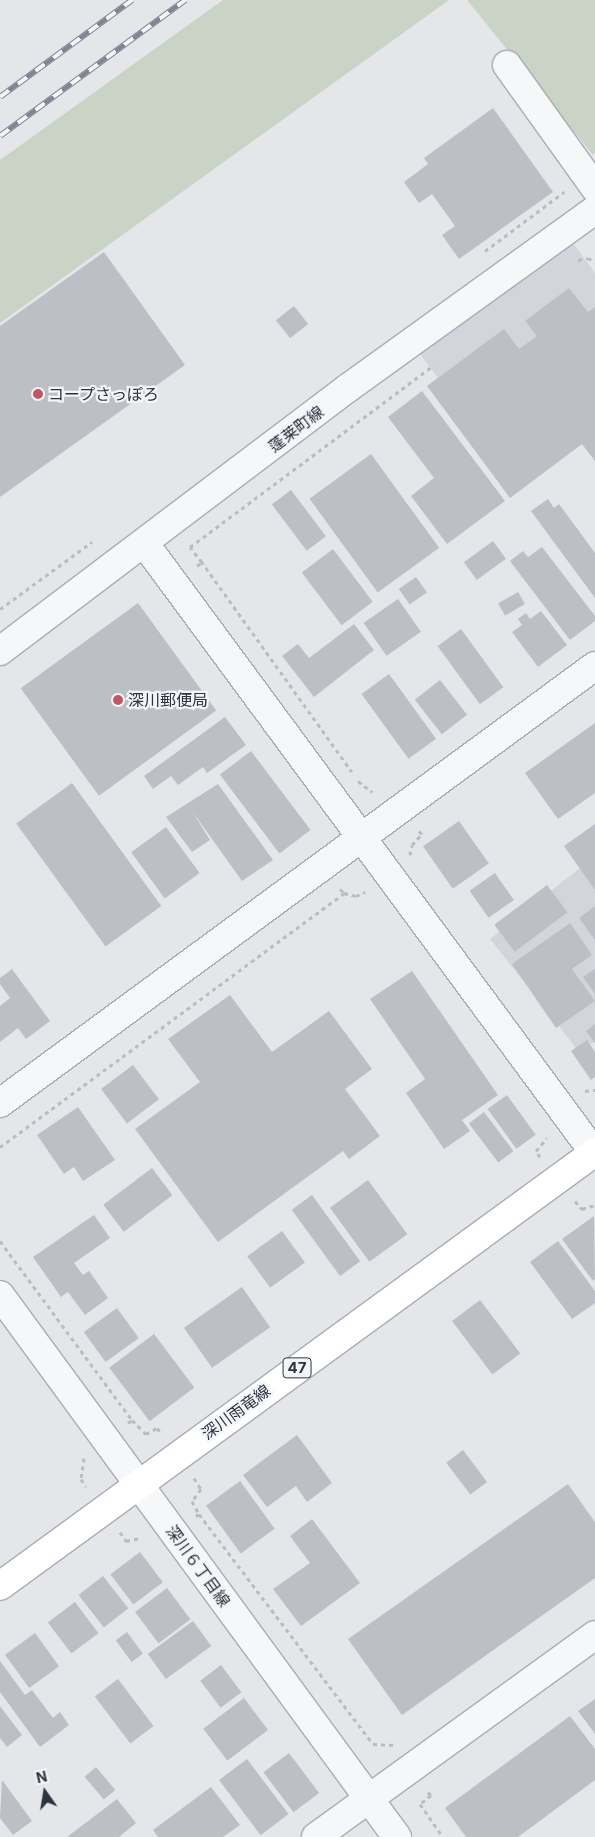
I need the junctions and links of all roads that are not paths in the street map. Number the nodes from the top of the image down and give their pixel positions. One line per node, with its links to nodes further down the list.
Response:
1 (507, 65): 2 (street)
2 (595, 188)
3 (595, 210): 4 (street, 蓬莱町線)
4 (144, 544): 5 (street, 蓬莱町線); 7 (street)
5 (0, 651)
6 (595, 666): 7 (street)
7 (361, 838): 8 (street); 9 (street)
8 (0, 1103)
9 (595, 1153): 11 (main road, 深川雨竜線 / 47)
10 (0, 1295): 11 (street, 深川６丁目線)
11 (138, 1484): 12 (main road, 深川雨竜線 / 47); 14 (street, 深川６丁目線)
12 (0, 1586)
13 (595, 1635): 14 (street)
14 (369, 1798): 15 (street); 16 (street, 深川６丁目線)
15 (316, 1837)
16 (398, 1837)

